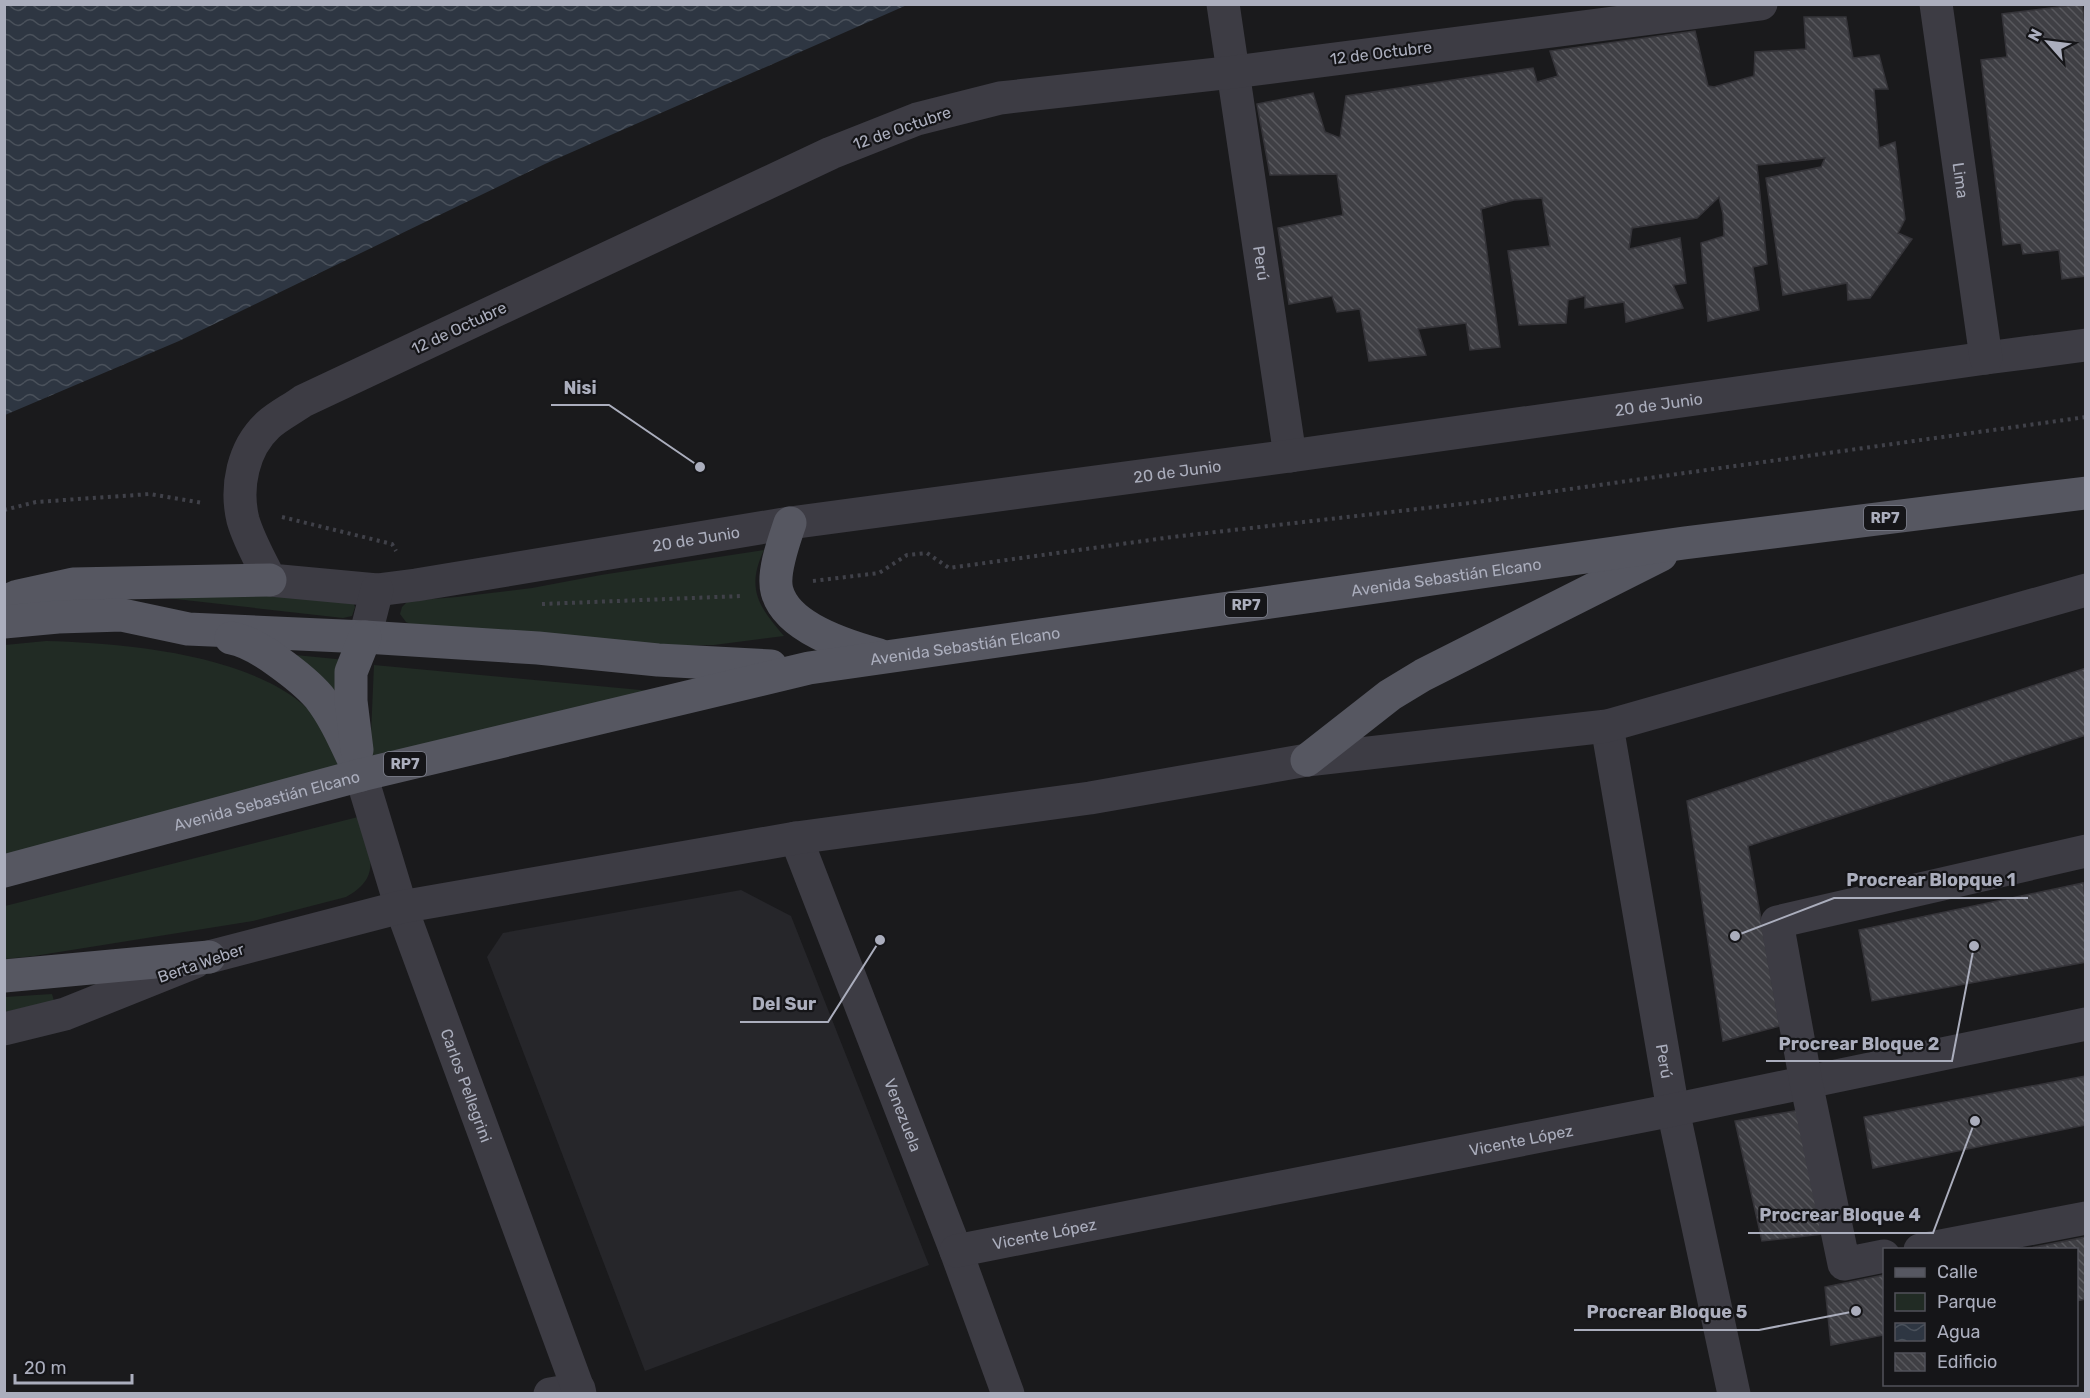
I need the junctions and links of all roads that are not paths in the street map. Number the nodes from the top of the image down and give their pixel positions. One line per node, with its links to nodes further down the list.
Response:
1 (1223, 4): 4 (street, Perú)
2 (1761, 4): 4 (street, 12 de Octubre)
3 (1936, 4): 6 (street, Lima)
4 (1234, 72): 7 (street, Perú); 11 (street, 12 de Octubre)
5 (2085, 345): 6 (street, 20 de Junio)
6 (1986, 358): 7 (street, 20 de Junio)
7 (1290, 456): 9 (street, 20 de Junio)
8 (2085, 493): 10 (main road, Avenida Sebastián Elcano / RP7)
9 (790, 523): 12 (street, 20 de Junio); 18 (main road)
10 (1684, 543): 18 (main road, Avenida Sebastián Elcano / RP7); 21 (main road)
11 (270, 580): 12 (street, 20 de Junio); 14 (main road)
12 (377, 590): 17 (street)
13 (2085, 590): 20 (street)
14 (4, 602)
15 (4, 622): 16 (main road, Avenida Sebastián Elcano / RP7)
16 (188, 629): 17 (main road, Avenida Sebastián Elcano / RP7); 22 (main road)
17 (365, 637): 19 (main road, Avenida Sebastián Elcano / RP7); 22 (main road)
18 (886, 657): 19 (main road, Avenida Sebastián Elcano / RP7)
19 (809, 668): 22 (main road, Avenida Sebastián Elcano / RP7)
20 (1607, 726): 21 (street); 32 (street, Perú)
21 (1306, 760): 23 (street)
22 (361, 775): 25 (main road, Avenida Sebastián Elcano / RP7); 26 (street, Carlos Pellegrini)
23 (796, 838): 26 (street); 35 (street, Venezuela)
24 (2085, 850): 31 (street)
25 (4, 871)
26 (400, 907): 27 (street, Berta Weber); 37 (street, Carlos Pellegrini)
27 (209, 957): 28 (main road); 30 (street, Berta Weber)
28 (4, 976)
29 (2085, 1024): 31 (street, Vicente López)
30 (4, 1029)
31 (1806, 1082): 32 (street, Vicente López); 36 (street)
32 (1673, 1110): 35 (street, Vicente López); 39 (street, Perú)
33 (2085, 1218): 34 (street)
34 (1930, 1248)
35 (956, 1251): 38 (street, Venezuela)
36 (1883, 1256)
37 (570, 1392)
38 (1008, 1394)
39 (1734, 1394)

